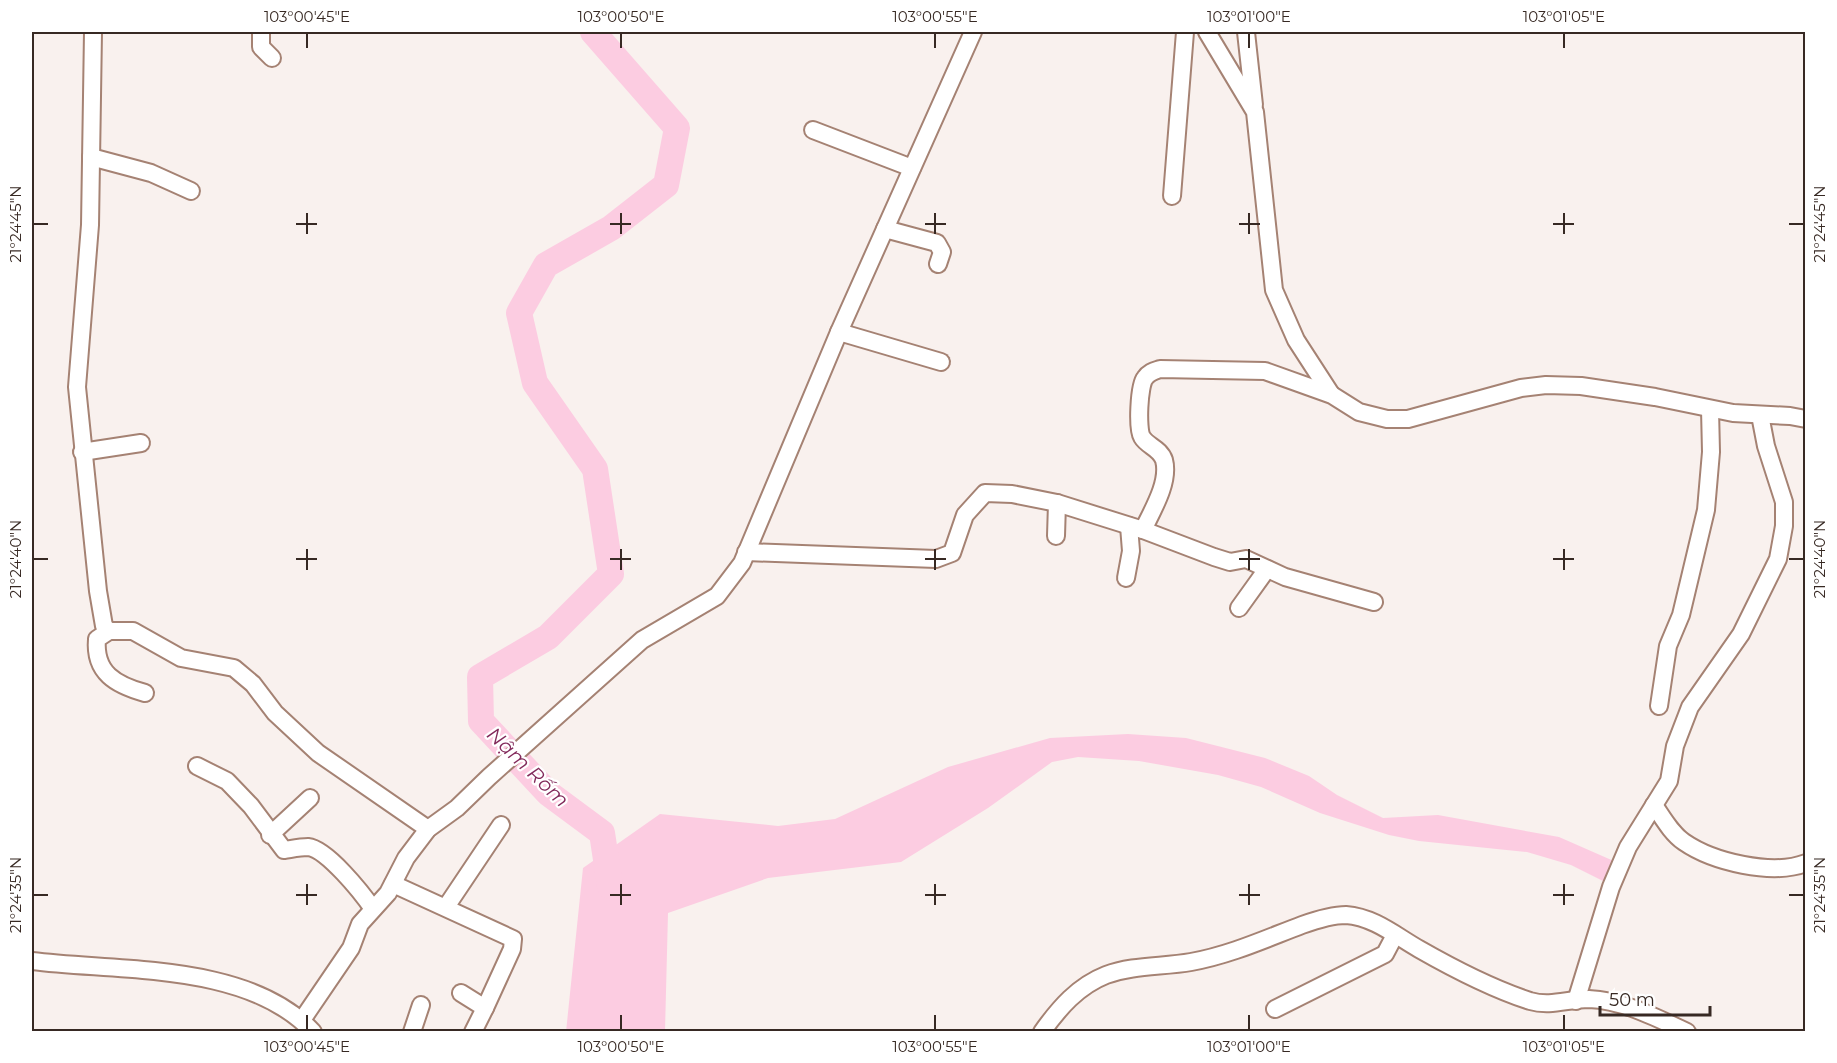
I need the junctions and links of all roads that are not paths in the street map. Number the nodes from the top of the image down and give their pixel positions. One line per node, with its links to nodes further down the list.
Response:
1 (93, 32): 10 (street)
2 (261, 32): 7 (street)
3 (973, 32): 11 (street)
4 (1185, 32): 13 (street)
5 (1208, 32): 8 (street)
6 (1246, 32): 8 (street)
7 (272, 58)
8 (1255, 112): 18 (street)
9 (813, 130): 11 (street)
10 (91, 157): 12 (street); 23 (street)
11 (912, 168): 14 (street)
12 (191, 191)
13 (1172, 196)
14 (885, 229): 15 (street); 16 (street)
15 (938, 264)
16 (839, 332): 17 (street); 27 (street)
17 (941, 362)
18 (1332, 395): 19 (street); 25 (street)
19 (1710, 409): 20 (street); 34 (street)
20 (1760, 415): 21 (street); 37 (street)
21 (1806, 419)
22 (141, 443): 23 (street)
23 (82, 452): 32 (street)
24 (1057, 503): 25 (street); 26 (street); 27 (street)
25 (1136, 528): 28 (street); 29 (street)
26 (1056, 536)
27 (746, 552): 39 (street)
28 (1267, 569): 30 (street); 31 (street)
29 (1126, 578)
30 (1374, 602)
31 (1239, 608)
32 (109, 631): 33 (street); 39 (street)
33 (145, 693)
34 (1659, 706)
35 (197, 766): 40 (street)
36 (310, 798): 40 (street)
37 (1654, 805): 41 (street); 48 (street)
38 (501, 825): 43 (street)
39 (428, 829): 42 (street)
40 (270, 835): 44 (street)
41 (1806, 863)
42 (393, 884): 43 (street); 44 (street)
43 (446, 907): 50 (street)
44 (373, 909): 52 (street)
45 (1395, 935): 48 (street); 51 (street); 55 (street)
46 (32, 962): 52 (street)
47 (461, 993): 50 (street)
48 (1576, 1001): 56 (street)
49 (421, 1005): 53 (street)
50 (485, 1008): 54 (street)
51 (1275, 1009)
52 (308, 1026)
53 (412, 1032)
54 (473, 1032)
55 (1042, 1032)
56 (1687, 1032)

